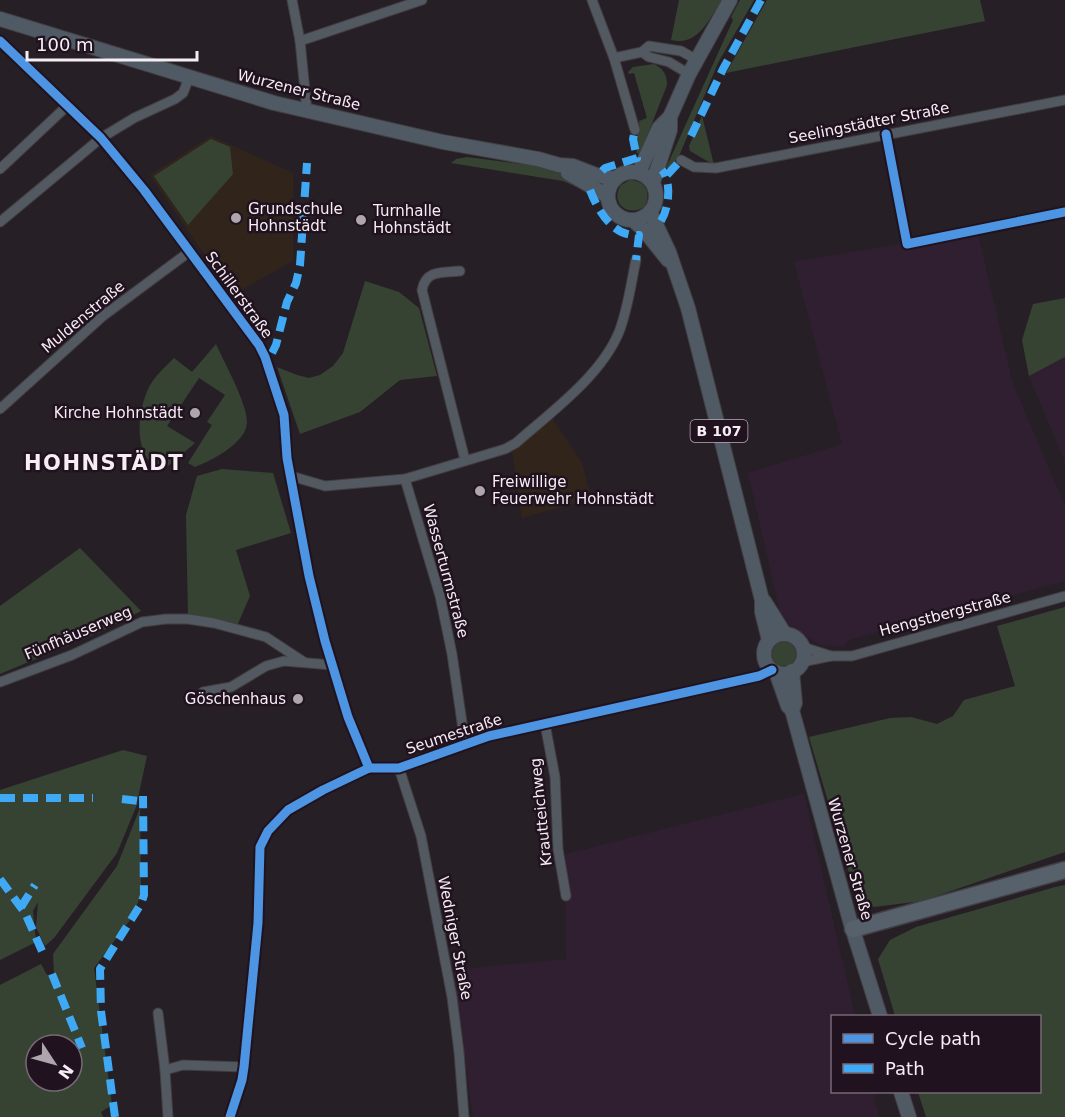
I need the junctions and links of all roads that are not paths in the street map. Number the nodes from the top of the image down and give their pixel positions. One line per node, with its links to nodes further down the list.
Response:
1 (292, 0): 7 (street)
2 (422, 0): 7 (street)
3 (592, 0): 9 (street)
4 (730, 0): 10 (main road)
5 (0, 19): 12 (main road, Wurzener Straße / B 107)
6 (0, 41): 14 (street, Schillerstraße)
7 (300, 41): 15 (street)
8 (642, 52): 9 (street); 10 (street); 11 (street)
9 (614, 58): 17 (street)
10 (697, 60): 11 (main road)
11 (689, 74): 16 (main road)
12 (189, 78): 15 (main road, Wurzener Straße / B 107); 18 (street)
13 (1065, 100): 19 (street, Seelingstädter Straße)
14 (67, 106): 18 (street, Schillerstraße); 21 (street)
15 (308, 111): 20 (main road, Wurzener Straße / B 107)
16 (670, 117): 22 (main road); 24 (main road)
17 (635, 130)
18 (102, 138): 28 (street); 29 (street, Schillerstraße)
19 (681, 160)
20 (560, 165): 23 (main road, Wurzener Straße / B 107); 25 (main road, Wurzener Straße / B 107)
21 (0, 169)
22 (639, 172): 23 (main road); 24 (main road)
23 (615, 179): 25 (main road)
24 (652, 183): 26 (main road)
25 (608, 196): 27 (main road, Wurzener Straße / B 107)
26 (650, 212): 27 (main road); 31 (main road, Wurzener Straße / B 107)
27 (633, 220): 31 (main road, Wurzener Straße / B 107)
28 (0, 222)
29 (189, 252): 33 (street, Muldenstraße); 35 (street, Schillerstraße)
30 (636, 260): 34 (street)
31 (672, 264): 38 (main road, Wurzener Straße / B 107)
32 (460, 271): 34 (street)
33 (0, 409)
34 (465, 460): 36 (street)
35 (291, 476): 36 (street); 44 (street, Schillerstraße)
36 (405, 479): 51 (street, Wasserturmstraße)
37 (1065, 596): 42 (street, Hengstbergstraße)
38 (762, 600): 39 (main road, Wurzener Straße / B 107); 40 (main road, Wurzener Straße / B 107)
39 (784, 633): 40 (main road); 41 (main road, Wurzener Straße / B 107)
40 (769, 640): 46 (main road, Wurzener Straße / B 107)
41 (802, 647): 42 (street, Hengstbergstraße); 45 (main road, Wurzener Straße / B 107)
42 (831, 656): 45 (street, Hengstbergstraße)
43 (304, 662): 44 (street, Fünfhäuserweg); 47 (street, Fünfhäuserweg); 48 (street, Fünfhäuserweg)
44 (332, 665): 52 (street, Schillerstraße)
45 (797, 667): 46 (main road); 49 (main road, Wurzener Straße / B 107)
46 (774, 671): 49 (main road, Wurzener Straße / B 107); 50 (street, Seumestraße)
47 (0, 682)
48 (203, 692)
49 (792, 710): 56 (main road, Wurzener Straße / B 107)
50 (545, 724): 51 (street, Seumestraße); 55 (street, Krautteichweg)
51 (465, 743): 53 (street, Seumestraße)
52 (369, 768): 53 (street, Seumestraße); 59 (street, Seumestraße)
53 (399, 768): 64 (street, Wedniger Straße)
54 (1064, 870): 56 (highway)
55 (566, 896)
56 (853, 929): 58 (main road, Wurzener Straße / B 107)
57 (158, 1013): 60 (street)
58 (879, 1015)
59 (244, 1067): 60 (street); 63 (street, Seumestraße)
60 (165, 1070): 62 (street)
61 (901, 1093): 65 (main road)
62 (168, 1117)
63 (230, 1117)
64 (464, 1117)
65 (909, 1117)

